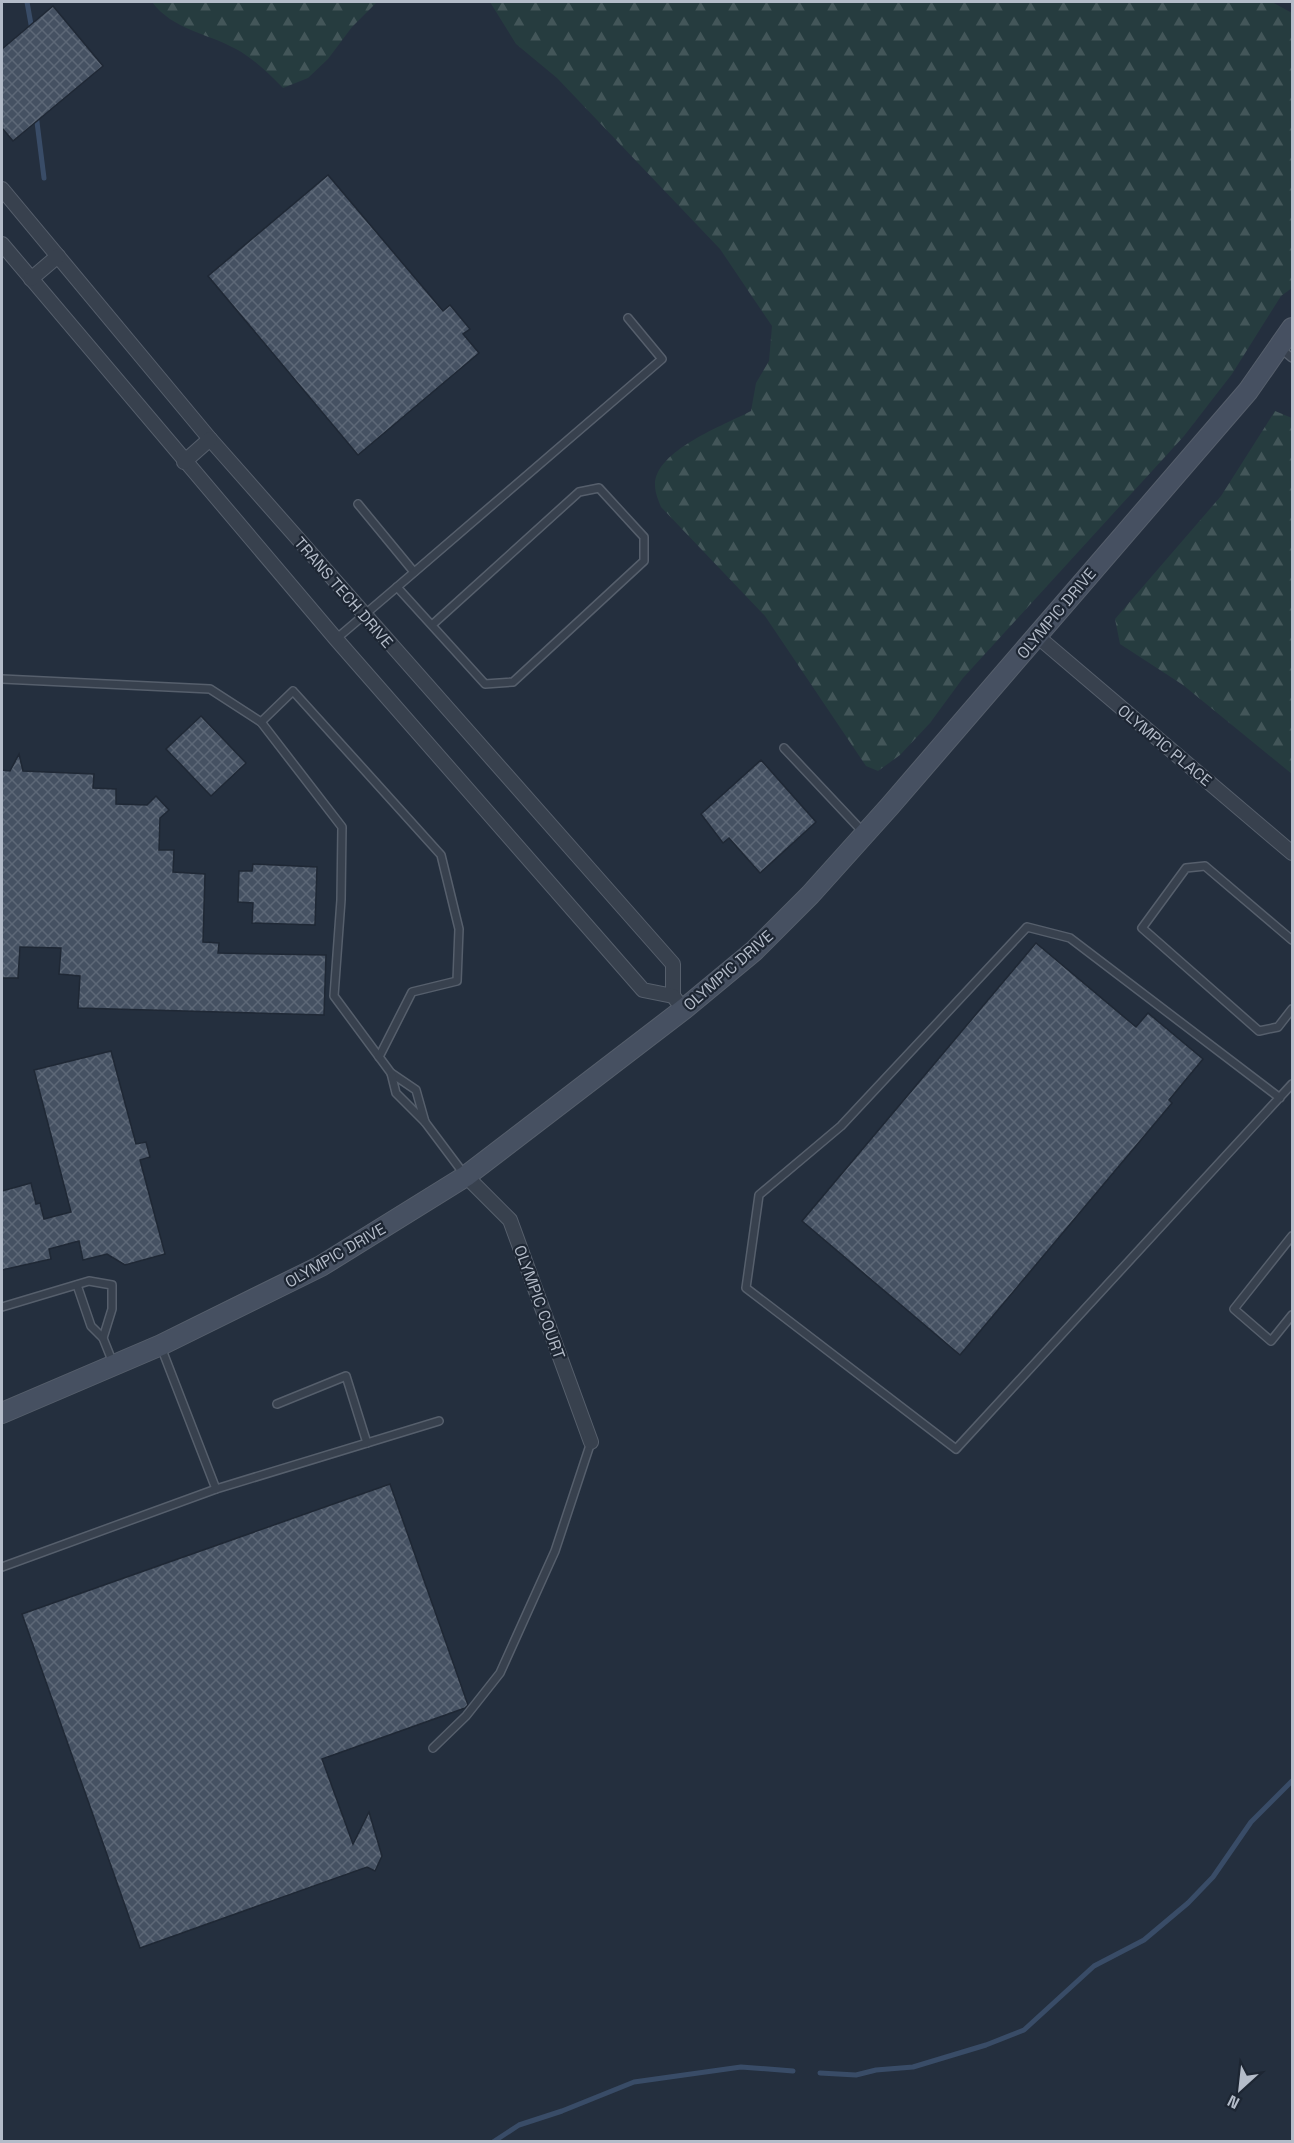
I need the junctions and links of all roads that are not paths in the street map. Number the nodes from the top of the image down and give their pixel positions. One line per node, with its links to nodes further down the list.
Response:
1 (2, 189): 3 (street, TRANS TECH DRIVE)
2 (2, 244): 4 (street)
3 (58, 256): 4 (street); 8 (street, TRANS TECH DRIVE)
4 (31, 279): 9 (street)
5 (628, 318): 11 (lane)
6 (1293, 328): 7 (street, OLYMPIC DRIVE)
7 (1286, 352): 15 (street, OLYMPIC DRIVE)
8 (210, 439): 9 (street); 13 (street, TRANS TECH DRIVE)
9 (184, 462): 16 (street)
10 (358, 504): 11 (lane)
11 (414, 572): 12 (lane)
12 (397, 587): 13 (lane); 14 (lane)
13 (364, 615): 16 (lane); 23 (street, TRANS TECH DRIVE)
14 (432, 625): 14 (lane)
15 (1037, 636): 20 (street, OLYMPIC DRIVE); 21 (street, OLYMPIC PLACE)
16 (336, 639): 23 (street)
17 (2, 679): 18 (lane)
18 (261, 722): 25 (lane); 25 (lane)
19 (784, 748): 20 (lane)
20 (865, 834): 23 (street, OLYMPIC DRIVE)
21 (1293, 853)
22 (1293, 940): 24 (lane)
23 (679, 1002): 30 (street, OLYMPIC DRIVE)
24 (1293, 1010)
25 (379, 1057): 26 (lane)
26 (391, 1073): 29 (lane); 29 (lane)
27 (1293, 1084): 28 (lane)
28 (1280, 1098): 28 (lane)
29 (425, 1122): 30 (lane)
30 (466, 1176): 36 (street, OLYMPIC DRIVE); 41 (street, OLYMPIC COURT)
31 (1293, 1236): 34 (lane)
32 (77, 1285): 33 (lane); 35 (lane); 35 (lane)
33 (2, 1307)
34 (1293, 1315)
35 (102, 1338): 37 (lane)
36 (161, 1345): 37 (street, OLYMPIC DRIVE); 43 (lane)
37 (114, 1365): 39 (street, OLYMPIC DRIVE)
38 (277, 1404): 42 (lane)
39 (2, 1413)
40 (439, 1421): 42 (lane)
41 (591, 1442): 45 (lane)
42 (367, 1443): 43 (lane)
43 (216, 1490): 44 (lane)
44 (2, 1567)
45 (433, 1748)

